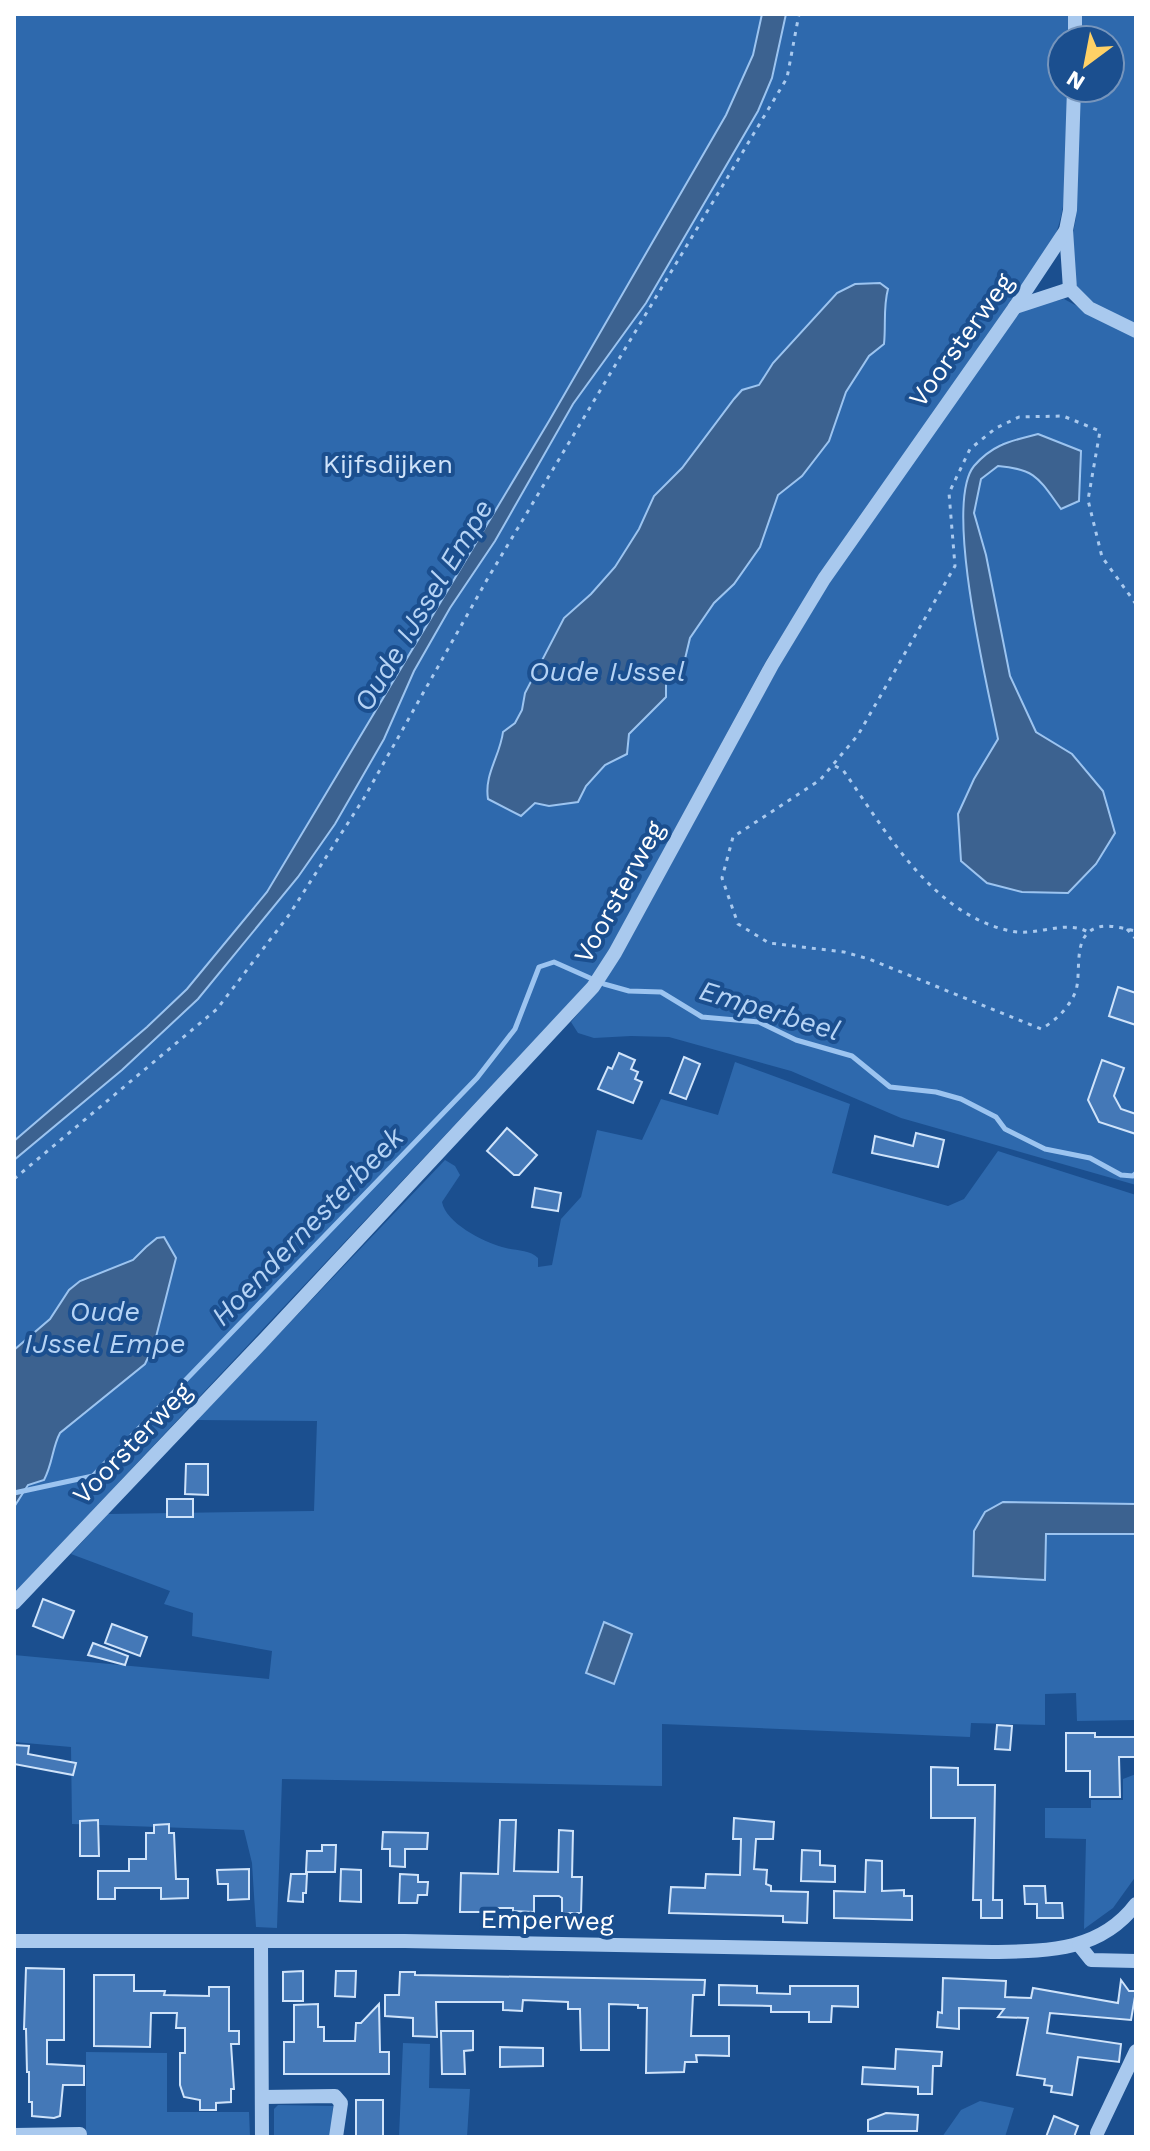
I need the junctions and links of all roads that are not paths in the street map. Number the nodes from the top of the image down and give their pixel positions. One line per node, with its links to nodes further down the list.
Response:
1 (1073, 104): 2 (street, Voorsterweg)
2 (1066, 230): 3 (street); 4 (street, Voorsterweg)
3 (1070, 289): 4 (street); 5 (street)
4 (1015, 307): 6 (street, Voorsterweg)
5 (1136, 331)
6 (14, 1603)
7 (1136, 1904): 10 (street, Emperweg)
8 (14, 1941): 9 (street, Emperweg)
9 (261, 1943): 10 (street, Emperweg); 13 (street)
10 (1079, 1945): 11 (street)
11 (1136, 1961)
12 (1136, 2051): 14 (street)
13 (263, 2097): 17 (street); 18 (street)
14 (1097, 2133)
15 (80, 2134): 16 (street)
16 (14, 2135)
17 (262, 2137)
18 (336, 2137)

